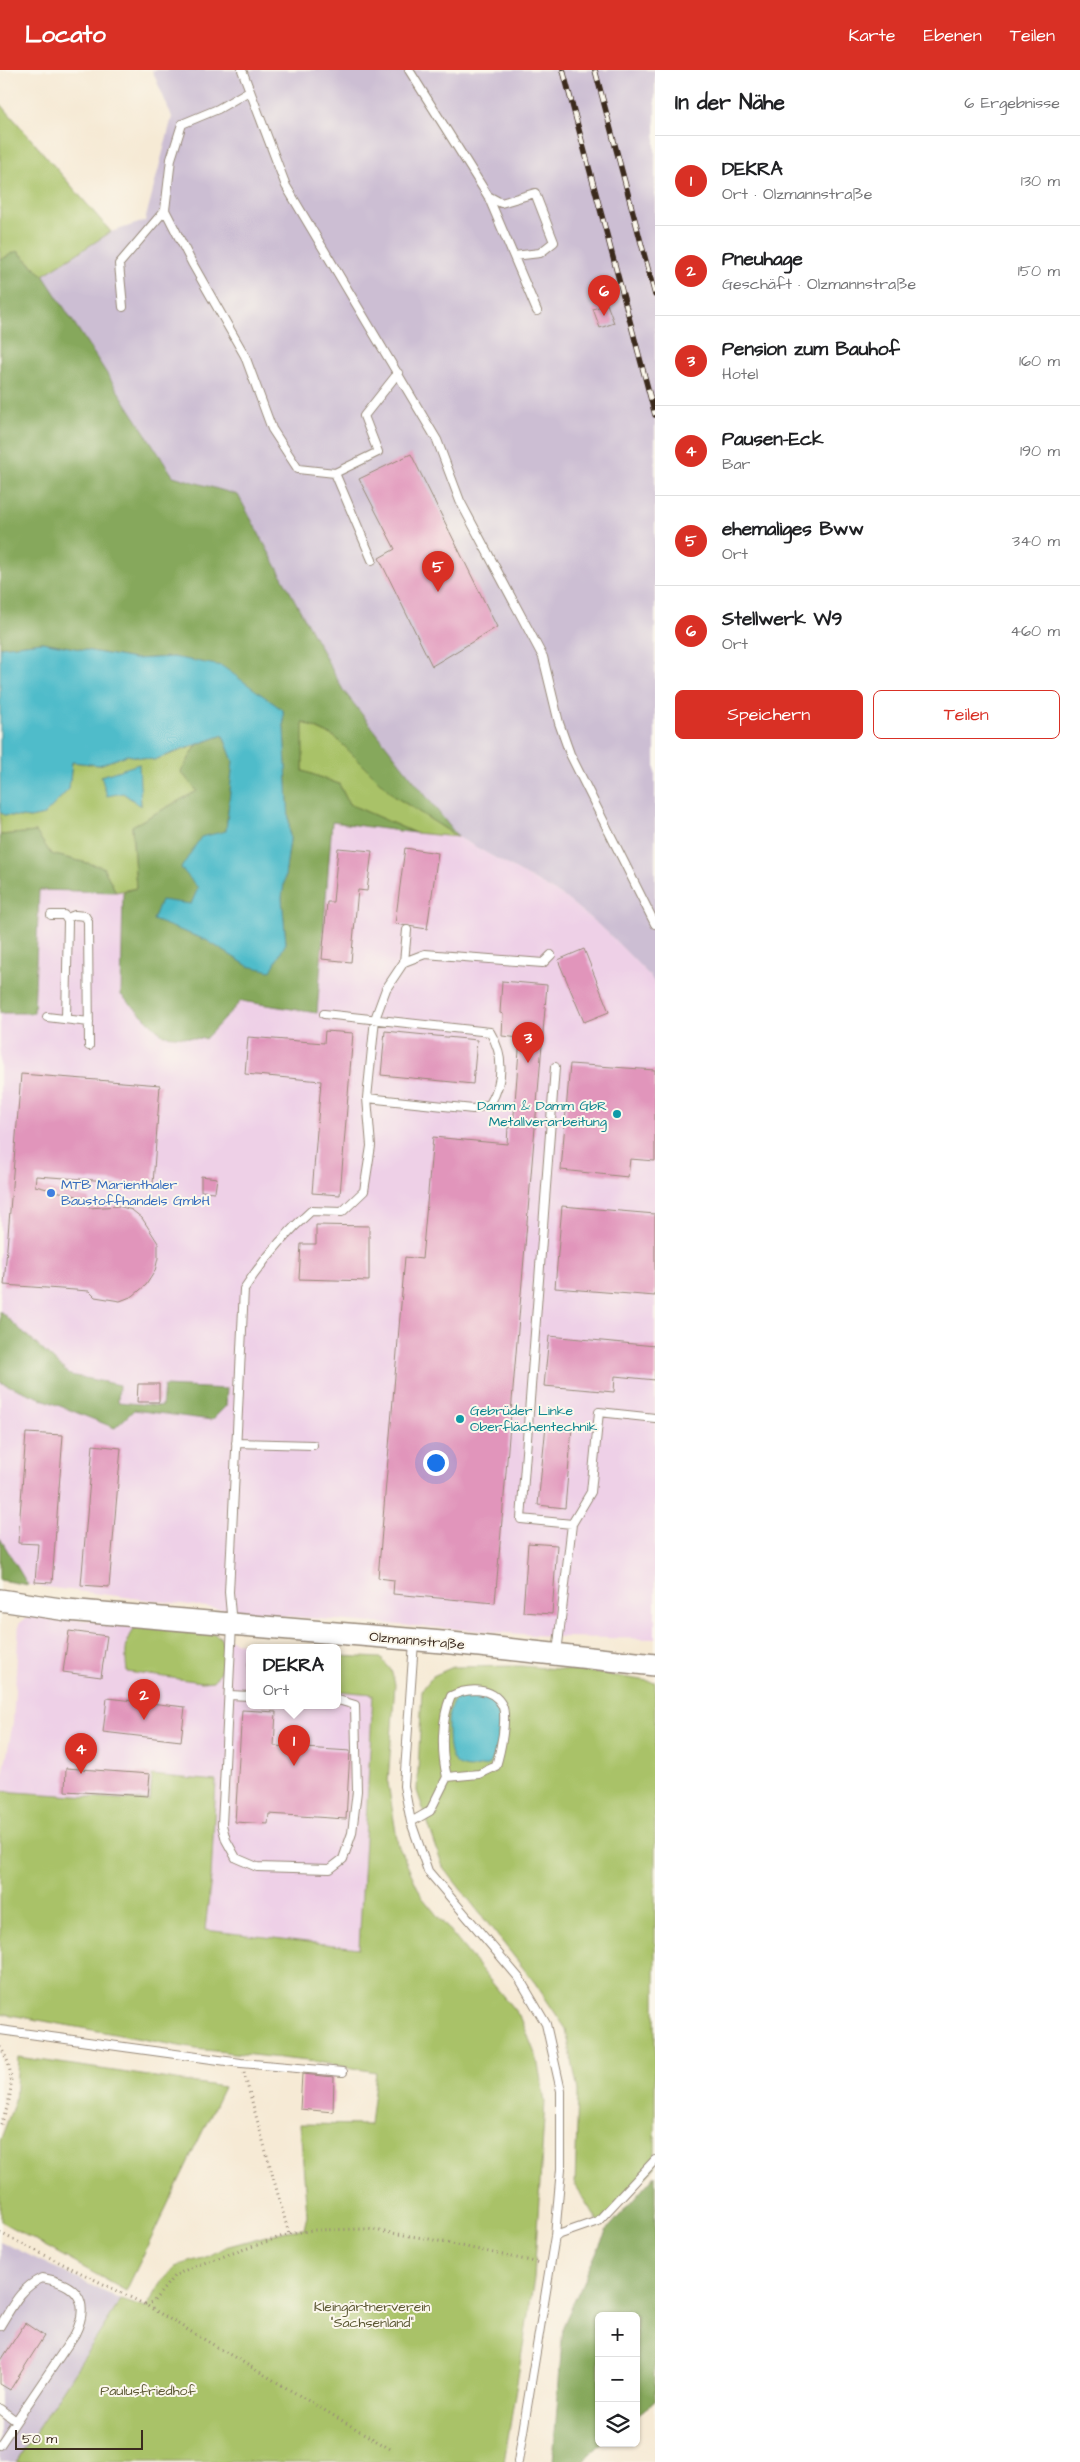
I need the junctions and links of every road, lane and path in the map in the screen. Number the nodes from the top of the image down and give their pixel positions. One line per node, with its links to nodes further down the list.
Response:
1 (242, 70): 3 (lane)
2 (409, 70): 4 (lane)
3 (250, 90): 5 (lane); 9 (lane)
4 (488, 196): 6 (lane); 6 (lane)
5 (165, 210): 7 (lane); 10 (lane)
6 (514, 256): 8 (lane)
7 (123, 307)
8 (537, 311)
9 (398, 373): 10 (lane); 14 (lane)
10 (335, 473): 11 (lane)
11 (372, 560)
12 (51, 915): 13 (lane)
13 (67, 918): 21 (lane); 22 (lane)
14 (655, 924)
15 (407, 930): 17 (lane)
16 (551, 955): 17 (lane)
17 (404, 962): 20 (lane)
18 (324, 1014): 20 (lane)
19 (47, 1017): 21 (lane)
20 (375, 1018): 25 (lane); 25 (lane)
21 (66, 1019): 22 (lane)
22 (89, 1022): 23 (lane)
23 (89, 1046)
24 (555, 1067): 29 (lane)
25 (367, 1098): 27 (lane)
26 (655, 1418): 29 (lane)
27 (236, 1443): 28 (lane); 31 (lane)
28 (312, 1445)
29 (572, 1524): 33 (lane)
30 (0, 1600): 31 (main road, Olzmannstraße)
31 (232, 1625): 32 (main road, Olzmannstraße); 35 (lane)
32 (414, 1640): 33 (main road, Olzmannstraße); 39 (lane)
33 (557, 1655): 34 (main road, Olzmannstraße)
34 (655, 1665)
35 (229, 1695): 36 (lane); 37 (lane)
36 (246, 1696)
37 (341, 1701)
38 (447, 1777): 38 (lane); 39 (lane)
39 (411, 1822): 48 (lane)
40 (0, 2030): 42 (lane)
41 (0, 2046): 44 (path)
42 (241, 2063): 43 (lane); 47 (path)
43 (343, 2072)
44 (0, 2126)
45 (655, 2160): 48 (lane)
46 (0, 2233): 50 (path)
47 (289, 2234): 49 (path); 50 (path)
48 (555, 2236): 49 (lane)
49 (550, 2265): 56 (lane)
50 (144, 2304): 55 (path)
51 (0, 2326): 53 (lane)
52 (0, 2409): 53 (lane)
53 (16, 2421): 54 (lane)
54 (0, 2445)
55 (392, 2450)
56 (518, 2462)

